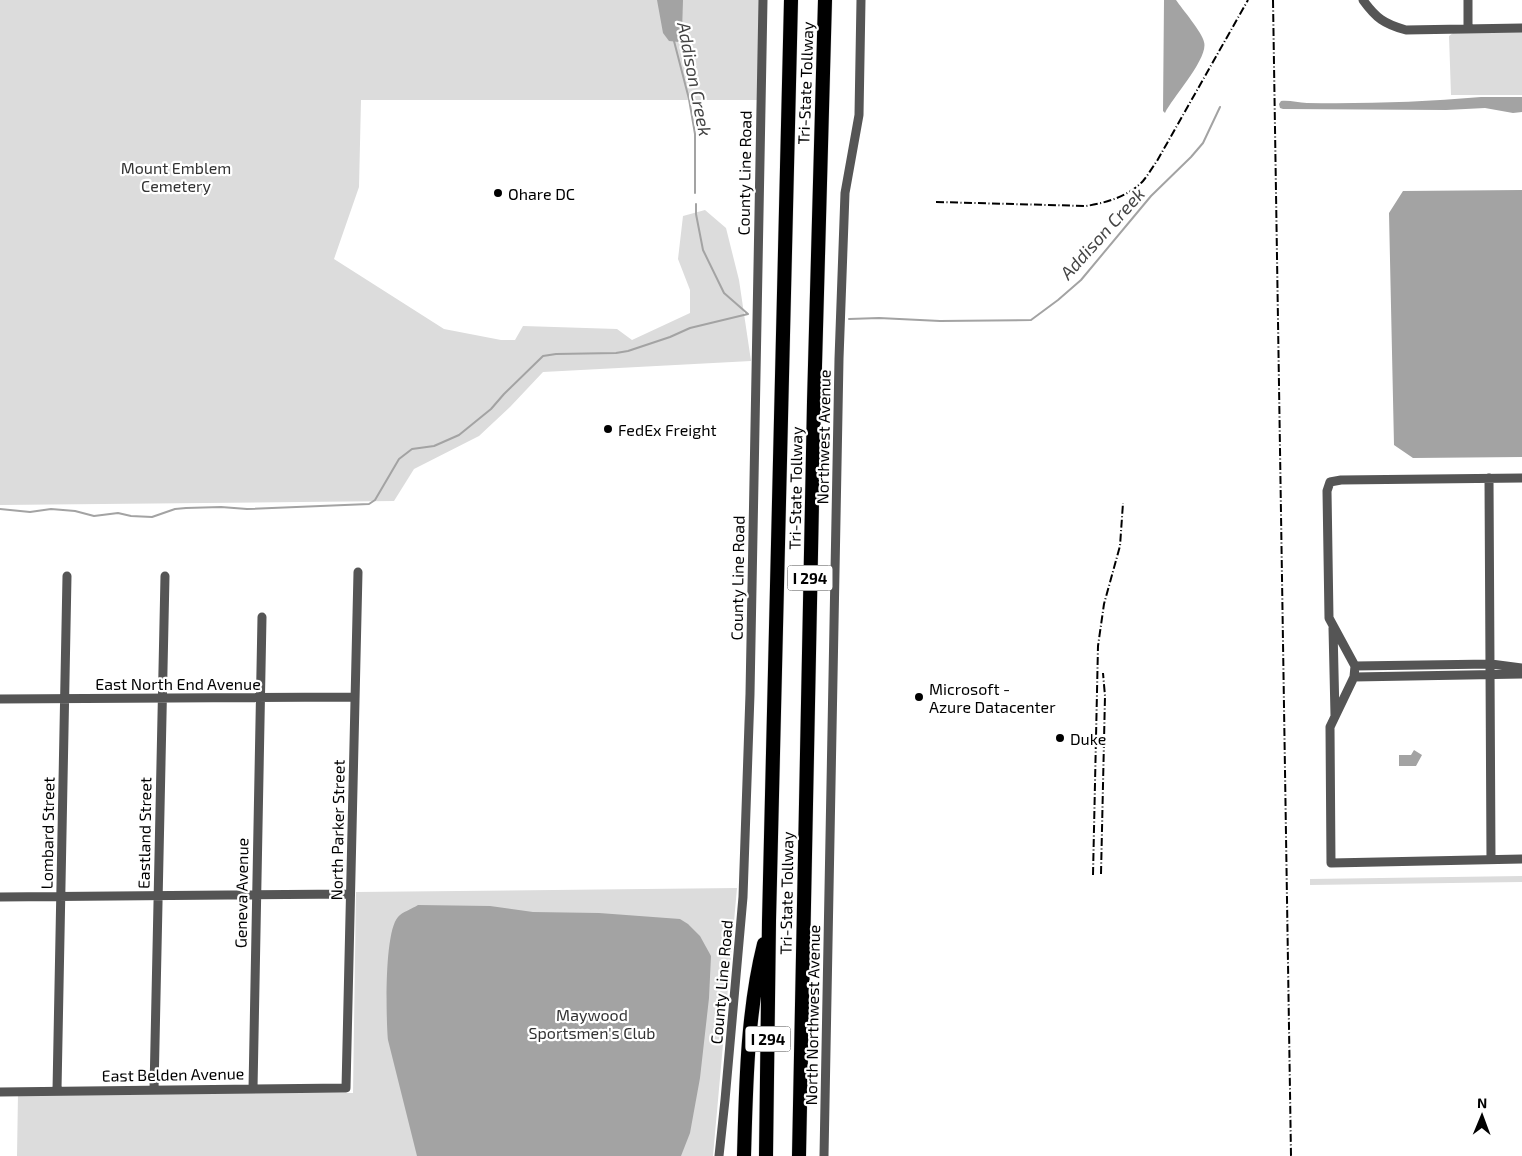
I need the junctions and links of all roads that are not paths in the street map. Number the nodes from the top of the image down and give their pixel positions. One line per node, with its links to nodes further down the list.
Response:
1 (763, 0): 42 (street, County Line Road)
2 (791, 0): 36 (highway, Tri-State Tollway / I 294)
3 (825, 0): 45 (highway, Tri-State Tollway / I 294)
4 (860, 0): 30 (street, Northwest Avenue)
5 (1363, 0): 8 (street)
6 (1468, 0): 8 (street)
7 (1522, 28): 8 (street)
8 (1468, 29)
9 (1489, 478): 10 (street); 15 (street); 16 (street)
10 (1522, 478)
11 (358, 572): 22 (street, North Parker Street)
12 (66, 576): 23 (street, Lombard Street)
13 (165, 576): 24 (street, Eastland Street)
14 (262, 617): 25 (street, Geneva Avenue)
15 (1333, 626): 17 (street); 27 (street)
16 (1491, 664): 17 (street); 18 (street); 20 (street)
17 (1355, 666): 21 (street)
18 (1522, 668)
19 (1522, 674): 20 (street)
20 (1491, 676): 21 (street); 28 (street)
21 (1354, 677): 27 (street)
22 (355, 697): 25 (street, East North End Avenue); 31 (street, North Parker Street)
23 (64, 698): 24 (street, East North End Avenue); 26 (street, East North End Avenue); 33 (street, Lombard Street)
24 (162, 698): 25 (street, East North End Avenue); 34 (street, Eastland Street)
25 (260, 698): 32 (street, Geneva Avenue)
26 (0, 699)
27 (1335, 717): 28 (street)
28 (1491, 859): 29 (street)
29 (1522, 859)
30 (830, 876): 46 (street, North Northwest Avenue)
31 (350, 894): 32 (street); 37 (street, North Parker Street)
32 (256, 895): 34 (street); 38 (street, Geneva Avenue)
33 (60, 896): 34 (street); 35 (street); 39 (street, Lombard Street)
34 (158, 896): 40 (street, Eastland Street)
35 (0, 897)
36 (769, 921): 43 (highway); 44 (highway, Tri-State Tollway / I 294)
37 (346, 1088): 38 (street, East Belden Avenue)
38 (253, 1089): 40 (street, East Belden Avenue)
39 (57, 1090): 40 (street, East Belden Avenue); 41 (street, East Belden Avenue)
40 (154, 1090)
41 (0, 1092)
42 (719, 1156)
43 (744, 1156)
44 (766, 1156)
45 (799, 1156)
46 (824, 1156)

